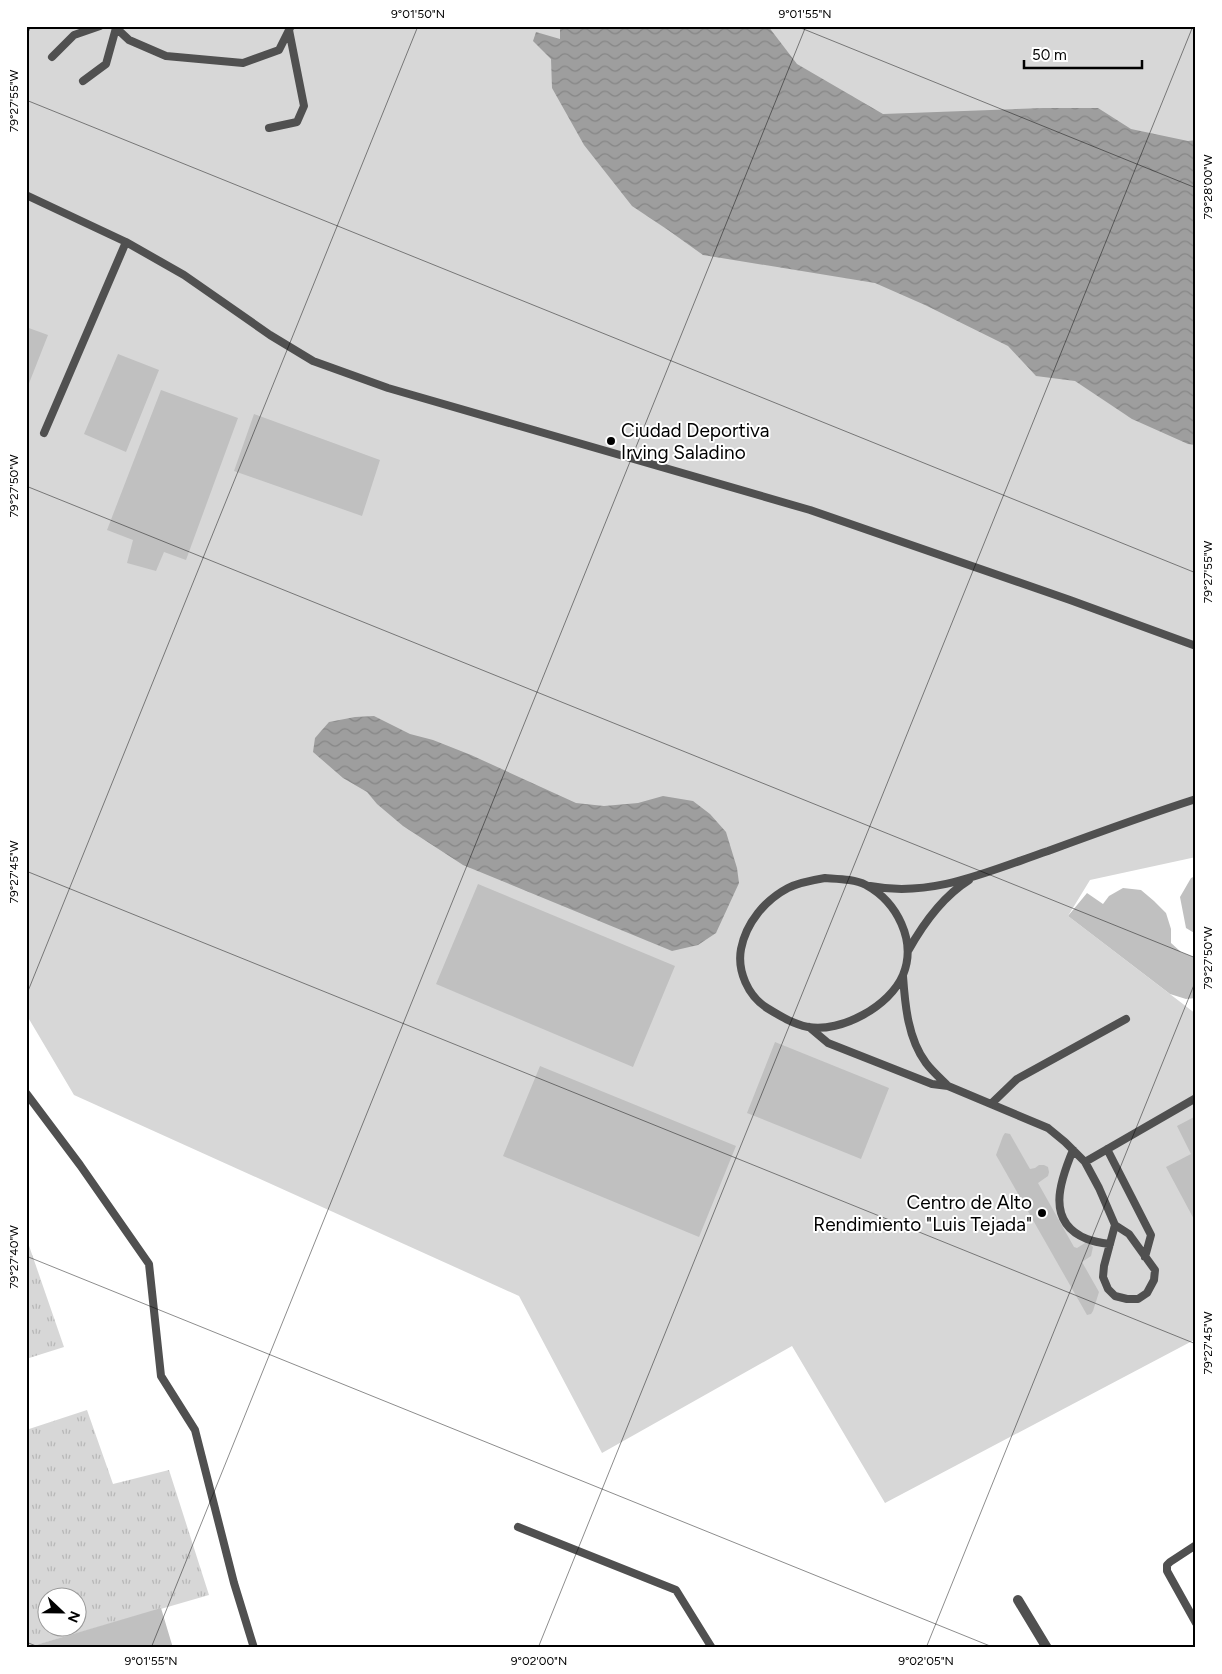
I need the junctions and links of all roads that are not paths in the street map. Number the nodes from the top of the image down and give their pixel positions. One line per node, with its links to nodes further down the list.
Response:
1 (100, 26): 4 (lane)
2 (115, 27): 3 (lane); 5 (lane)
3 (290, 28): 6 (lane)
4 (52, 57)
5 (83, 81)
6 (269, 128)
7 (26, 195): 8 (lane)
8 (126, 242): 9 (lane); 10 (lane)
9 (44, 433)
10 (1196, 646)
11 (1196, 799): 12 (lane)
12 (975, 876): 13 (lane); 14 (lane)
13 (864, 884): 14 (lane); 17 (lane)
14 (908, 951): 15 (lane)
15 (903, 975): 17 (lane); 18 (lane)
16 (1126, 1019): 21 (lane)
17 (809, 1027): 18 (lane)
18 (948, 1086): 21 (lane)
19 (26, 1093): 32 (lane)
20 (1196, 1098): 22 (lane)
21 (991, 1104): 23 (lane)
22 (1107, 1149): 24 (lane); 27 (lane)
23 (1073, 1150): 24 (lane); 26 (lane)
24 (1085, 1162): 25 (lane)
25 (1115, 1224): 26 (lane); 27 (lane)
26 (1110, 1244): 27 (lane)
27 (1145, 1257)
28 (518, 1527): 33 (lane)
29 (1196, 1545): 31 (lane)
30 (1018, 1600): 34 (street)
31 (1196, 1623)
32 (254, 1648)
33 (712, 1648)
34 (1047, 1648)

